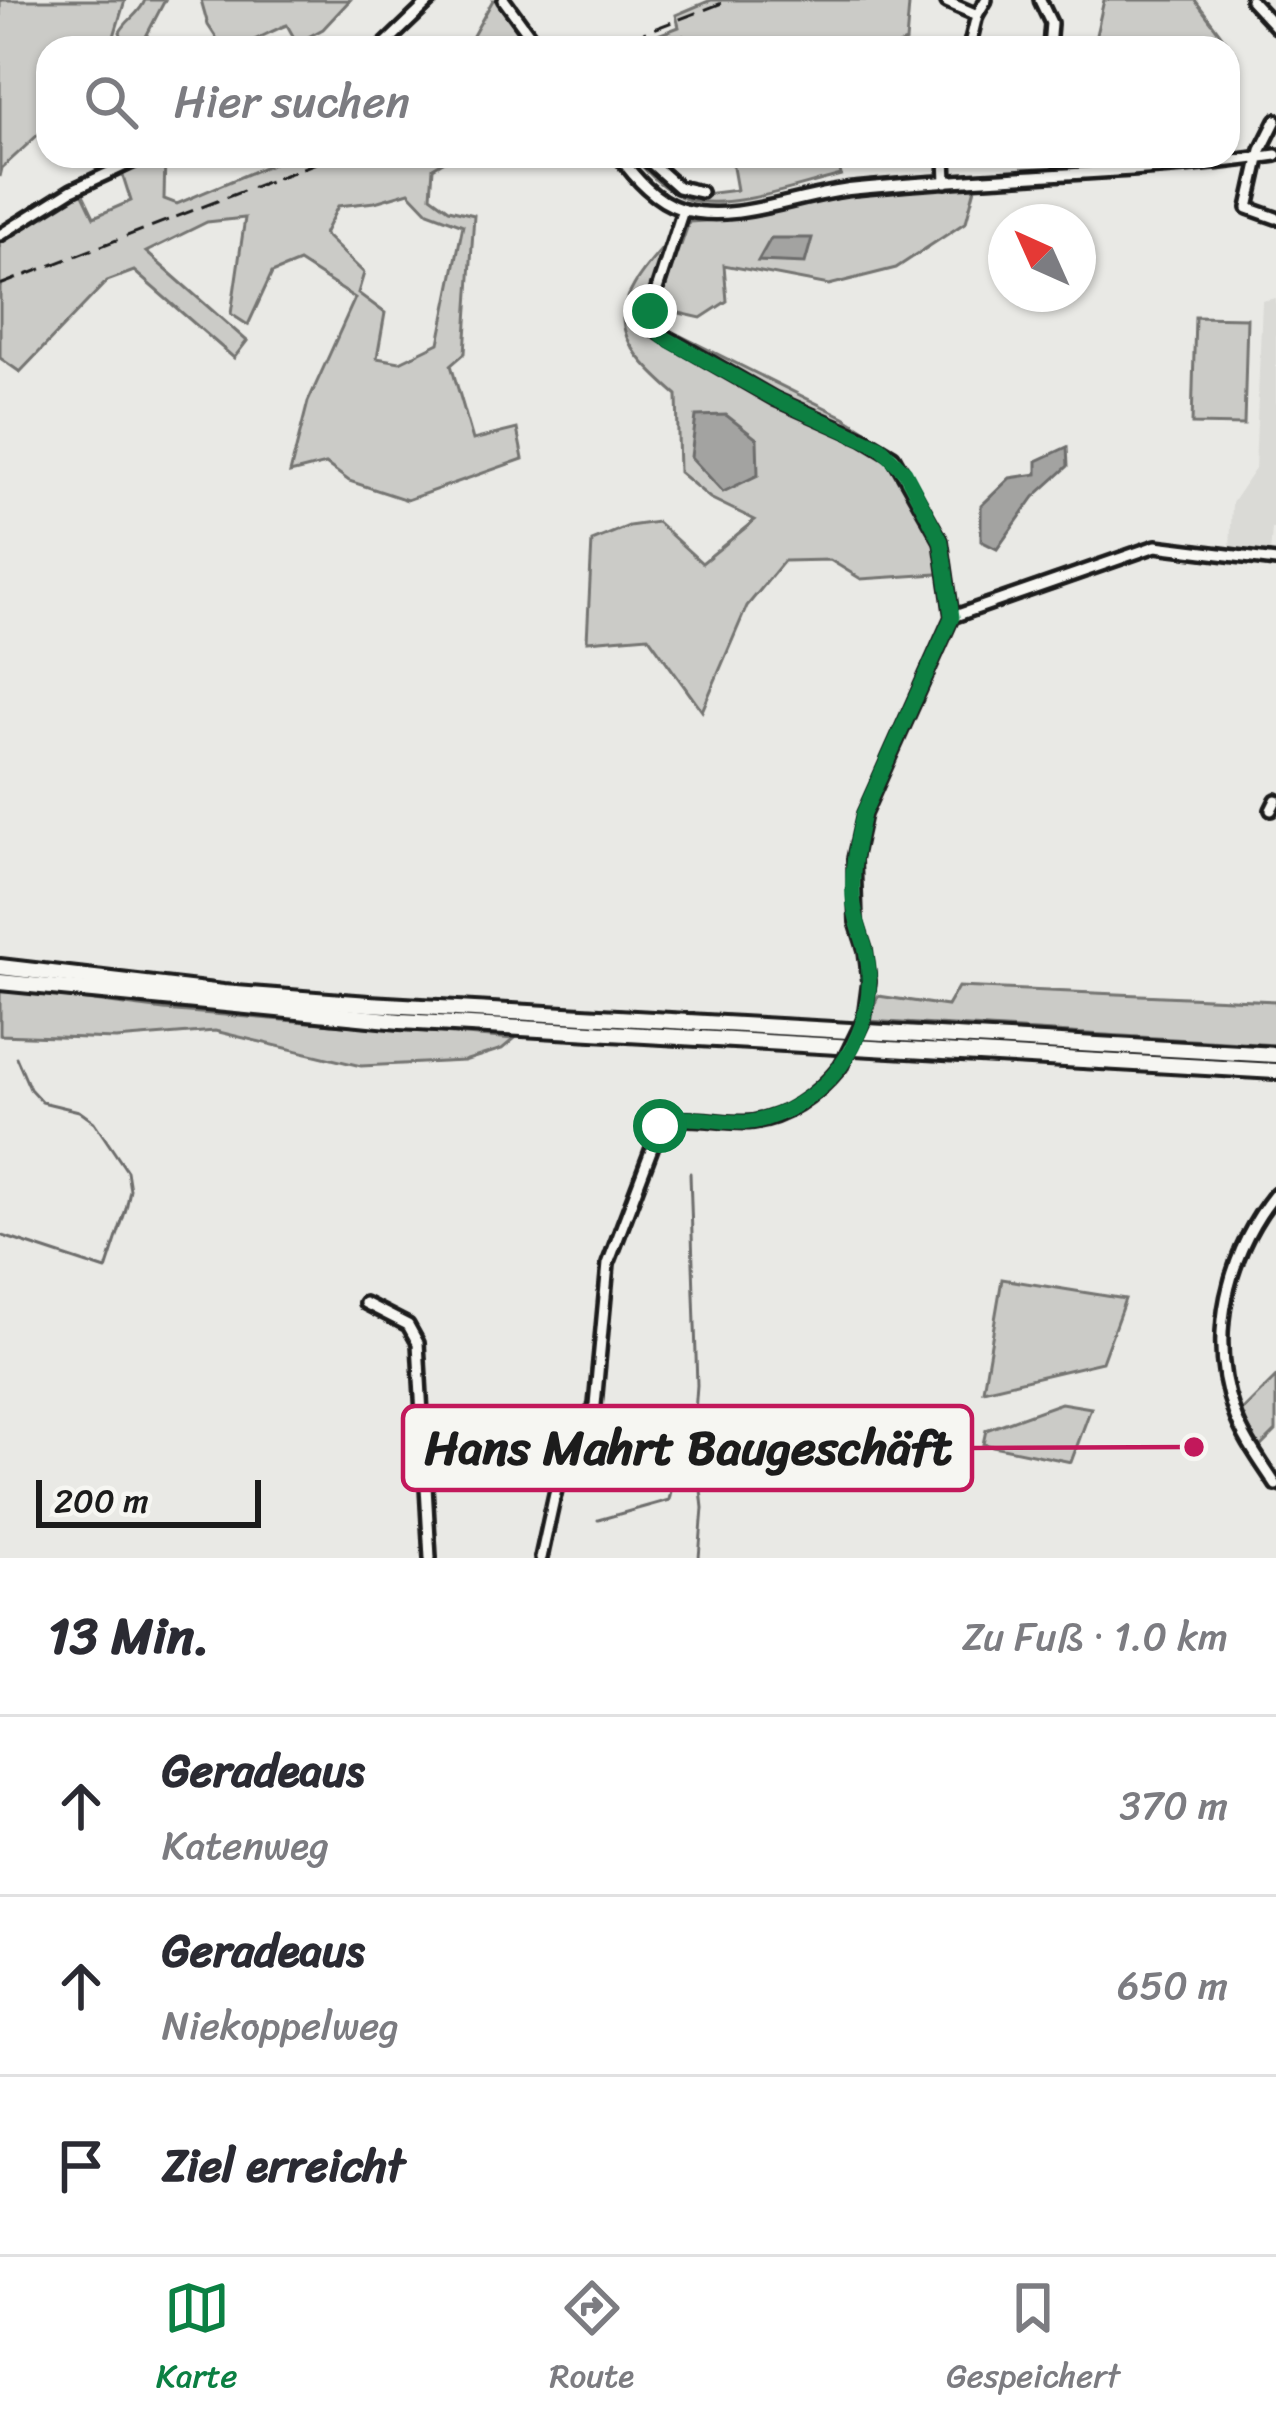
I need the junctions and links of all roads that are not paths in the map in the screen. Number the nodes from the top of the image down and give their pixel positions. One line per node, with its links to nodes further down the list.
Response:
1 (431, 0): 9 (street)
2 (504, 0): 10 (street)
3 (986, 0): 7 (street)
4 (1040, 0): 12 (street)
5 (1251, 0): 8 (street)
6 (947, 2): 7 (street)
7 (976, 15): 11 (street)
8 (1276, 27)
9 (394, 36)
10 (530, 36)
11 (972, 36)
12 (1050, 36)
13 (1276, 120): 15 (street)
14 (1276, 155): 15 (street)
15 (1259, 157): 16 (street); 25 (street)
16 (1240, 159)
17 (119, 168): 26 (street)
18 (630, 168): 24 (street)
19 (657, 168): 23 (street)
20 (945, 168): 22 (street)
21 (1121, 168): 22 (street)
22 (946, 182): 24 (street)
23 (701, 192)
24 (683, 210): 28 (street)
25 (1276, 218)
26 (0, 235)
27 (1276, 561): 28 (street)
28 (952, 617): 37 (street, bridge)
29 (0, 967): 31 (highway)
30 (0, 982): 32 (highway)
31 (1276, 1055)
32 (1276, 1071)
33 (1276, 1193): 35 (street)
34 (365, 1303): 36 (street)
35 (1276, 1485)
36 (430, 1558)
37 (541, 1558)

